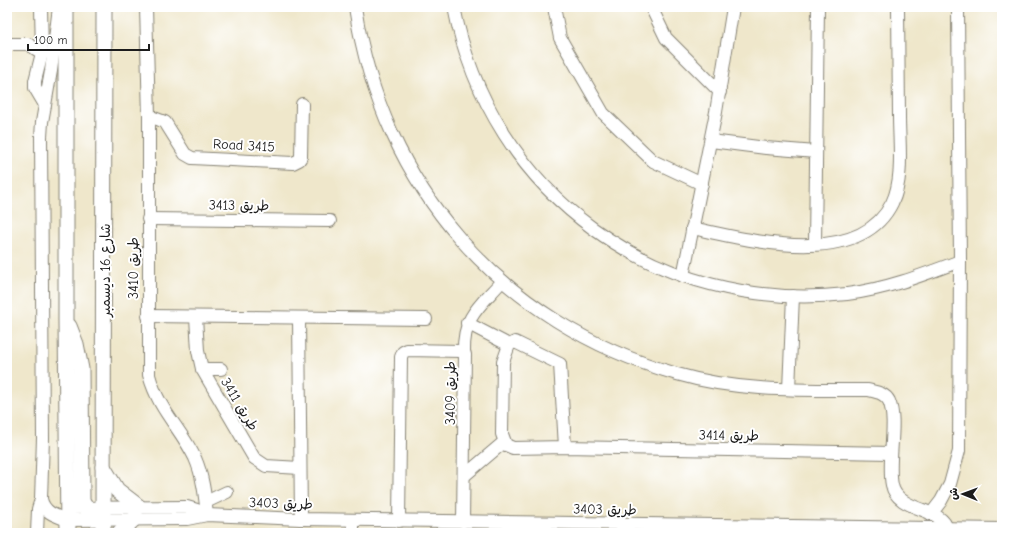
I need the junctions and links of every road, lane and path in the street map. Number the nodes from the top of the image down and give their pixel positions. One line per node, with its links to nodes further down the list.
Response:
1 (41, 7): 15 (street)
2 (59, 7): 18 (street)
3 (66, 7): 35 (main road)
4 (104, 7): 45 (main road, شارع 16 ديسمبر)
5 (146, 7): 19 (street, طريق 3410)
6 (355, 7): 29 (street)
7 (454, 7): 28 (street)
8 (554, 7): 22 (street)
9 (651, 7): 16 (street)
10 (733, 7): 16 (street)
11 (818, 7): 21 (street)
12 (898, 7): 26 (street)
13 (958, 7): 27 (street)
14 (7, 44): 15 (street)
15 (42, 53): 18 (street)
16 (720, 92): 20 (street)
17 (302, 104): 19 (street, Road 3415)
18 (45, 105): 49 (street)
19 (149, 116): 23 (street, طريق 3410)
20 (711, 141): 21 (street); 22 (street)
21 (816, 152): 26 (street)
22 (702, 184): 25 (street)
23 (148, 219): 24 (street, طريق 3413); 31 (street, طريق 3410)
24 (330, 221)
25 (692, 228): 26 (street); 28 (street)
26 (815, 244)
27 (960, 261): 30 (street); 53 (street)
28 (682, 276): 30 (street)
29 (502, 281): 36 (street); 41 (street)
30 (793, 296): 41 (street)
31 (148, 316): 32 (street); 50 (street, طريق 3410)
32 (196, 317): 33 (street); 39 (street, طريق 3411)
33 (299, 318): 34 (street); 46 (street)
34 (426, 319)
35 (66, 320): 51 (main road); 56 (main road)
36 (467, 323): 37 (street); 38 (street)
37 (509, 345): 42 (street); 43 (street)
38 (464, 352): 47 (street, طريق 3409); 59 (street, طريق 3409)
39 (202, 369): 40 (street); 46 (street, طريق 3411)
40 (220, 369)
41 (788, 389): 44 (street)
42 (504, 442): 43 (street, طريق 3414); 47 (street)
43 (566, 447): 44 (street, طريق 3414)
44 (891, 453): 53 (street)
45 (102, 466): 52 (main road); 57 (main road, شارع 16 ديسمبر)
46 (300, 468): 55 (street)
47 (464, 476): 60 (street, طريق 3409)
48 (227, 492): 50 (street)
49 (41, 499): 56 (street); 65 (street)
50 (206, 502): 54 (street, طريق 3410)
51 (84, 508): 56 (street); 57 (main road)
52 (137, 513): 54 (street, طريق 3403); 57 (street, طريق 3403); 66 (main road)
53 (931, 514): 61 (street)
54 (207, 515): 55 (street, طريق 3403)
55 (301, 519): 58 (street, طريق 3403)
56 (68, 520): 57 (street, طريق 3403)
57 (103, 520)
58 (353, 520): 59 (street, طريق 3403); 67 (street)
59 (399, 521): 60 (street, طريق 3403)
60 (463, 522): 61 (street, طريق 3403)
61 (947, 529): 63 (street, طريق 3403)
62 (1002, 529): 64 (street, طريق 3403)
63 (966, 531): 64 (street, طريق 3403)
64 (983, 531)
65 (37, 533)
66 (120, 533)
67 (353, 533)

